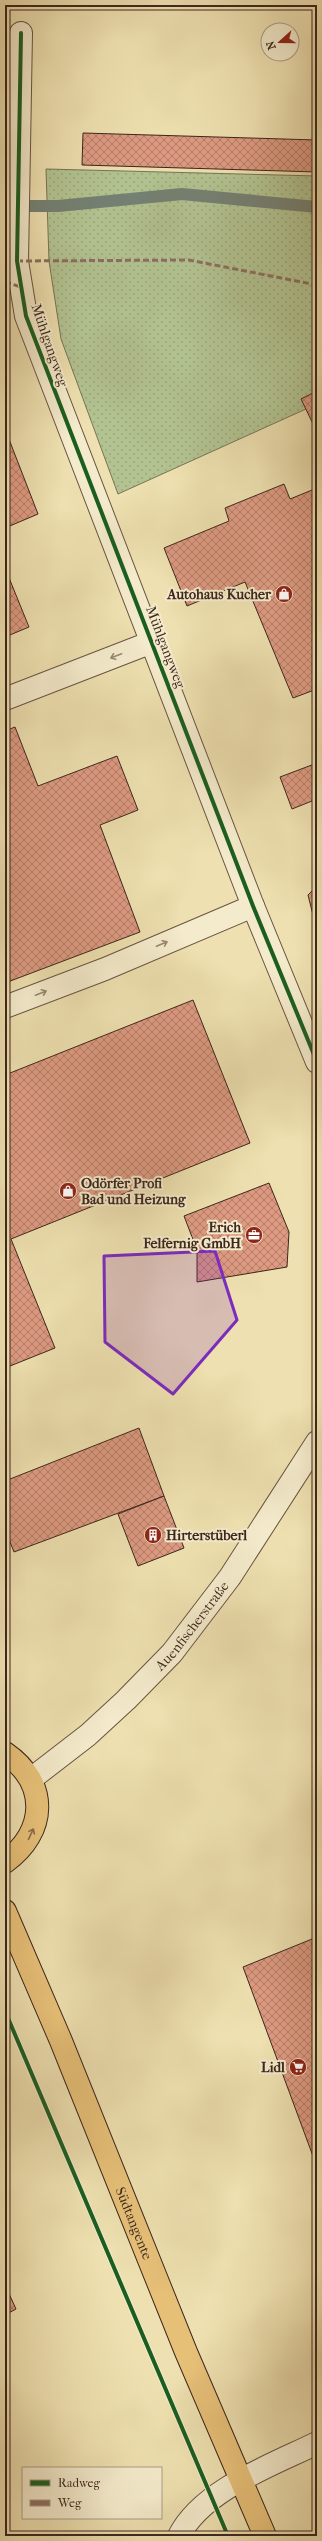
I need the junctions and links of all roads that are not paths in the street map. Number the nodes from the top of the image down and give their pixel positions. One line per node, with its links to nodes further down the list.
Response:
1 (21, 32): 2 (street, Mühlgangweg)
2 (152, 642): 3 (street, one-way to 3); 4 (street, Mühlgangweg)
3 (5, 699)
4 (253, 906): 5 (street, one-way to 4); 6 (street, Mühlgangweg)
5 (5, 1007)
6 (317, 1062)
7 (317, 1442): 9 (street, Auenfischerstraße)
8 (5, 1753): 9 (main road)
9 (31, 1779): 10 (main road, one-way to 9)
10 (5, 1862)
11 (5, 1911): 13 (main road, Südtangente)
12 (317, 2443): 13 (street)
13 (242, 2480): 14 (main road, Südtangente); 15 (street)
14 (262, 2529)
15 (179, 2536)

